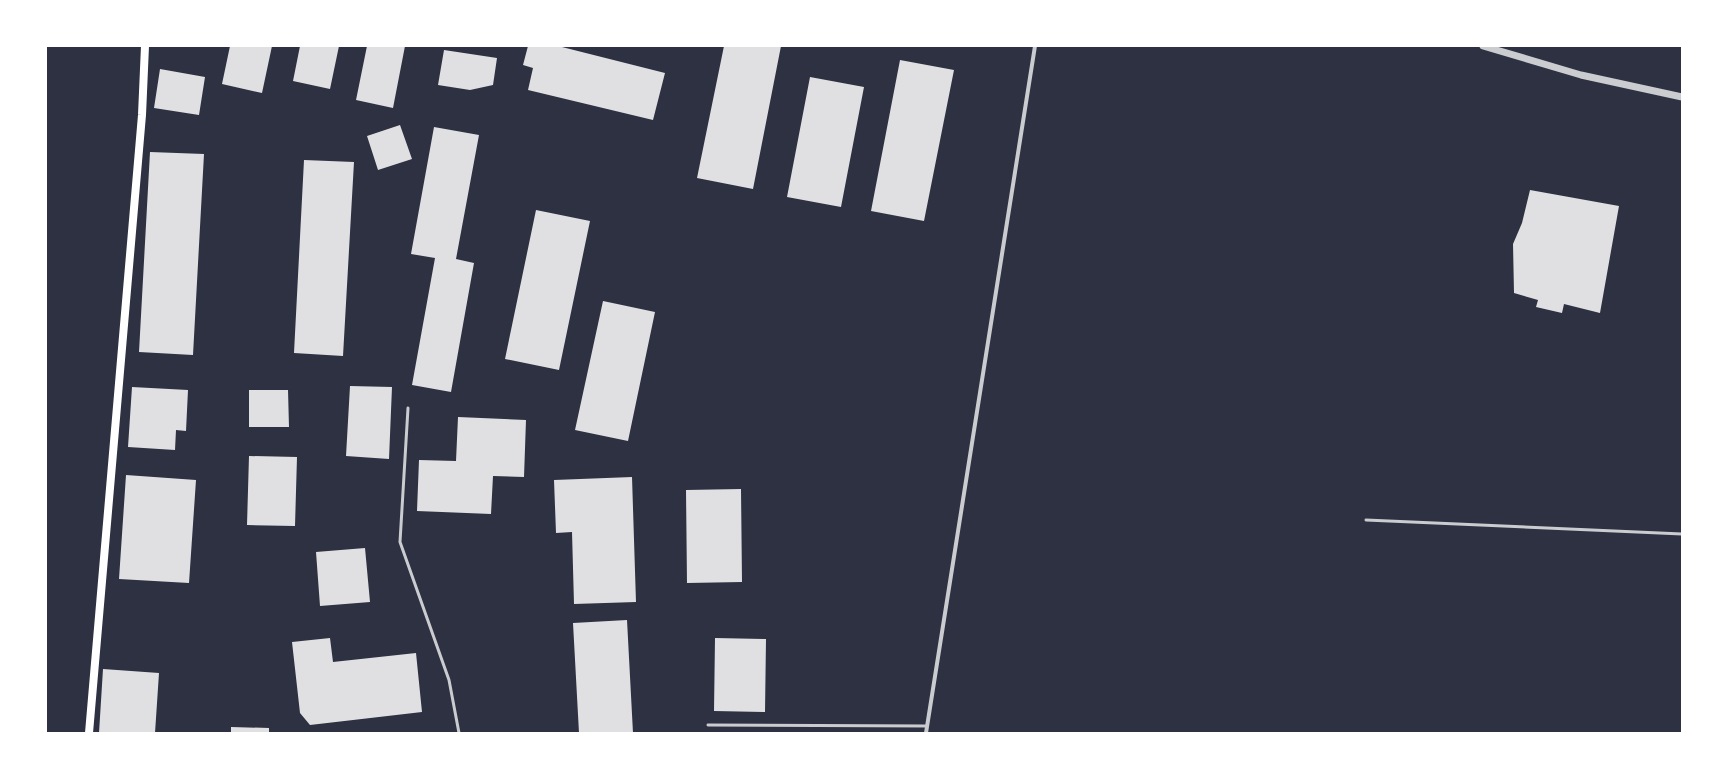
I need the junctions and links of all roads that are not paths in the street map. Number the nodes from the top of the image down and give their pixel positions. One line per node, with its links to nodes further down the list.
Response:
1 (145, 46): 10 (main road)
2 (1035, 46): 9 (street)
3 (1483, 46): 4 (street)
4 (1682, 97)
5 (408, 408): 11 (lane)
6 (1366, 520): 7 (lane)
7 (1682, 534)
8 (708, 725): 9 (lane)
9 (927, 726): 12 (street)
10 (89, 733)
11 (459, 733)
12 (926, 733)

